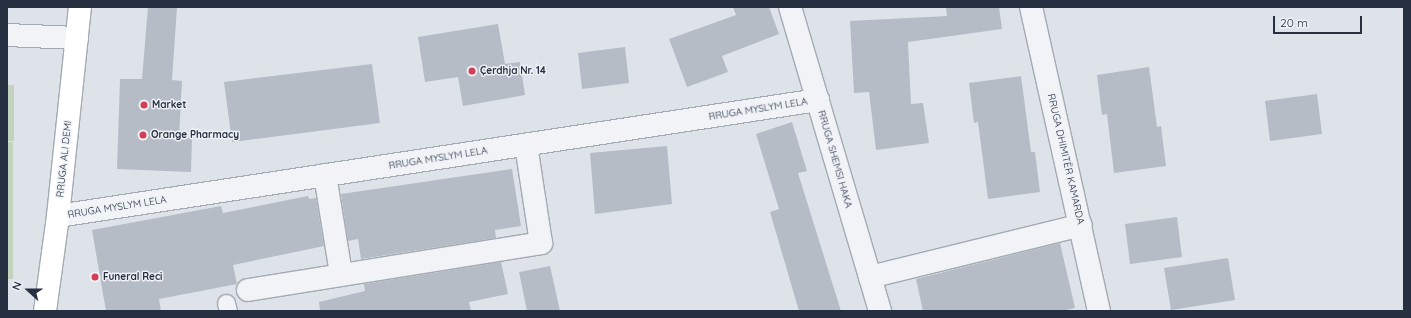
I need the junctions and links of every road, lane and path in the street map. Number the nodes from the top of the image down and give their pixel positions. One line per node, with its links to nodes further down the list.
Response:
1 (80, 7): 5 (main road, RRUGA ALI DEMI)
2 (790, 7): 6 (street, RRUGA SHEMSI HAKA)
3 (1031, 7): 10 (street, RRUGA DHIMITËR KAMARDA)
4 (7, 35): 5 (street)
5 (77, 38): 9 (main road, RRUGA ALI DEMI)
6 (818, 100): 7 (street, RRUGA MYSLYM LELA); 12 (street, RRUGA SHEMSI HAKA)
7 (526, 145): 8 (street, RRUGA MYSLYM LELA); 11 (street)
8 (325, 175): 9 (street, RRUGA MYSLYM LELA); 11 (street)
9 (58, 216): 14 (main road, RRUGA ALI DEMI)
10 (1081, 225): 12 (street); 16 (street, RRUGA DHIMITËR KAMARDA)
11 (341, 274): 13 (street)
12 (870, 277): 15 (street, RRUGA SHEMSI HAKA)
13 (248, 290)
14 (45, 311)
15 (880, 311)
16 (1099, 311)

